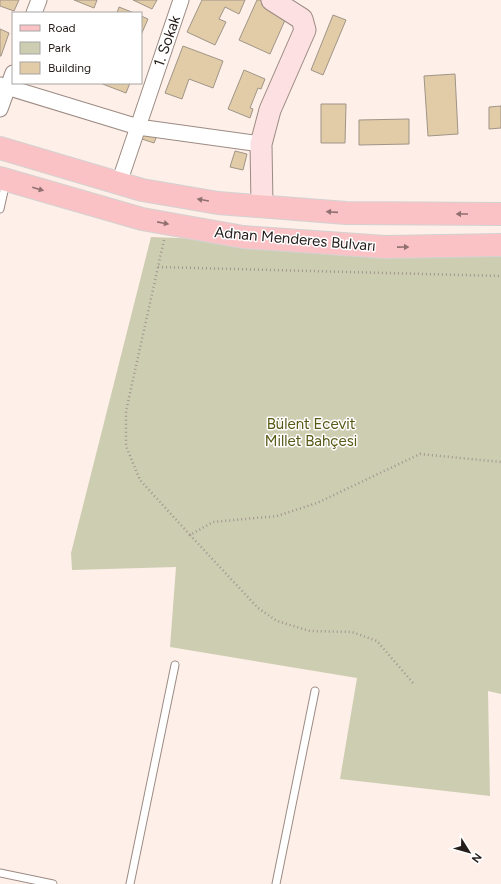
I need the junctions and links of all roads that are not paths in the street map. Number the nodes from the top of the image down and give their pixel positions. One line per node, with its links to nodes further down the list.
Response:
1 (39, 0): 4 (street)
2 (181, 0): 8 (street, 1. Sokak)
3 (272, 0): 9 (street)
4 (34, 12)
5 (12, 74): 6 (street)
6 (4, 86): 7 (street); 8 (street)
7 (0, 109)
8 (138, 127): 9 (street); 12 (street, 1. Sokak)
9 (261, 144): 13 (street)
10 (0, 148): 12 (main road, Adnan Menderes Bulvarı)
11 (3, 179): 14 (lane); 16 (main road, Adnan Menderes Bulvarı, one-way to 16)
12 (119, 183): 13 (main road, Adnan Menderes Bulvarı, one-way to 12)
13 (262, 206): 15 (main road, Adnan Menderes Bulvarı, one-way to 13)
14 (0, 209)
15 (501, 214)
16 (501, 245)
17 (175, 665): 21 (lane)
18 (314, 691): 22 (lane)
19 (0, 873): 20 (lane)
20 (53, 884)
21 (130, 884)
22 (276, 884)

